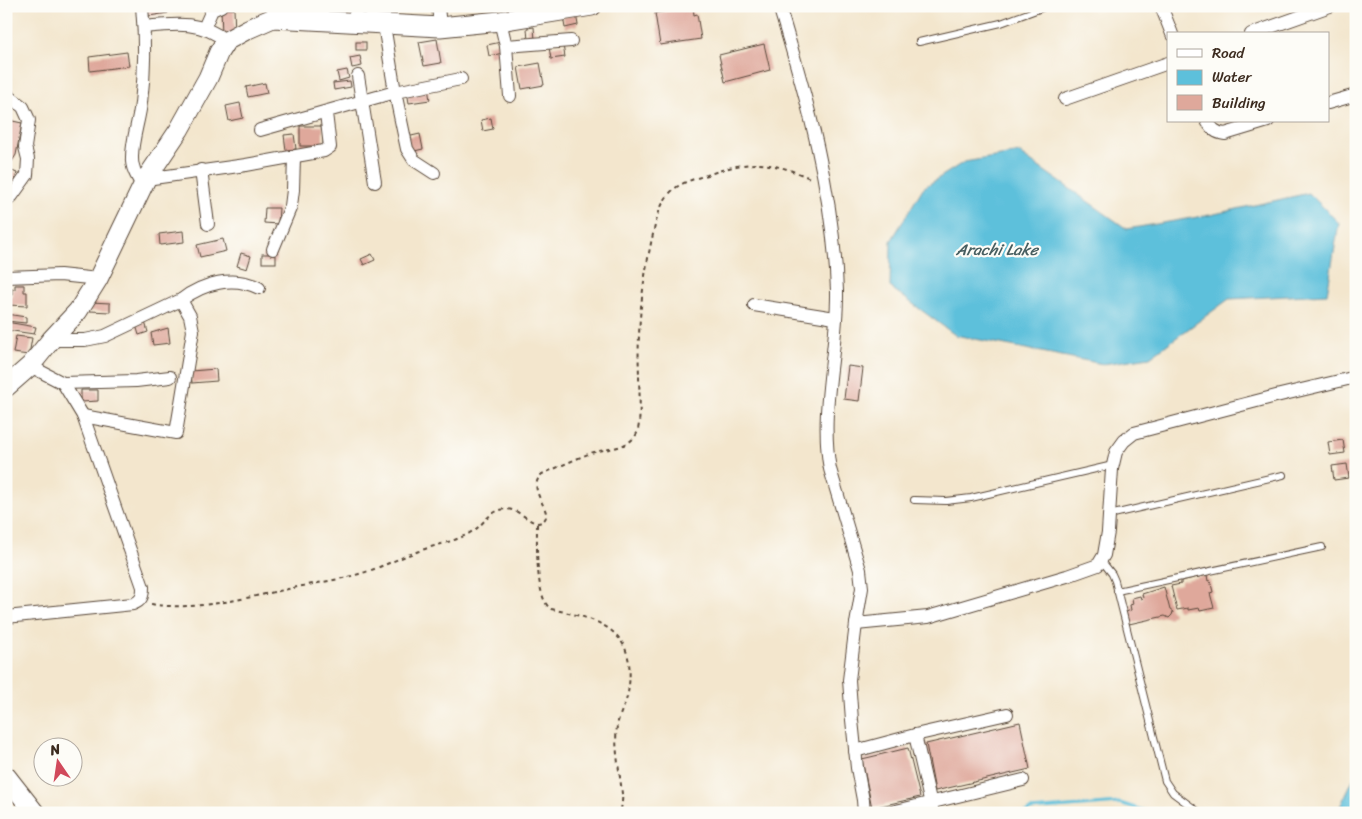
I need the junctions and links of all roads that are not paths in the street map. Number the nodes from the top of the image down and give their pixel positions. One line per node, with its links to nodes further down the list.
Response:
1 (142, 6): 14 (street)
2 (221, 6): 16 (street)
3 (438, 6): 15 (street)
4 (592, 6): 12 (street)
5 (779, 6): 50 (street)
6 (1047, 6): 21 (lane)
7 (1161, 6): 17 (street)
8 (1330, 6): 18 (street)
9 (272, 12): 10 (street); 19 (street)
10 (301, 13): 11 (street)
11 (355, 14): 13 (street)
12 (500, 21): 15 (street); 22 (street)
13 (384, 25): 15 (street); 26 (street)
14 (144, 27): 16 (street); 40 (street)
15 (440, 27)
16 (204, 28): 19 (street)
17 (1171, 32)
18 (1257, 32)
19 (226, 41): 40 (street)
20 (571, 41): 22 (street)
21 (919, 42)
22 (506, 46): 29 (street)
23 (1167, 63): 30 (street)
24 (358, 76): 31 (street)
25 (461, 79): 26 (street)
26 (395, 92): 31 (street); 39 (street)
27 (6, 94): 42 (street)
28 (1356, 95): 32 (street)
29 (510, 96)
30 (1065, 99)
31 (362, 102): 33 (street); 41 (street)
32 (1330, 102)
33 (326, 113): 36 (street); 37 (street)
34 (1208, 122): 35 (street)
35 (1265, 122)
36 (260, 130)
37 (294, 157): 38 (street); 44 (street)
38 (201, 170): 40 (street); 43 (street)
39 (434, 173)
40 (144, 182): 46 (street)
41 (375, 182)
42 (6, 201)
43 (208, 224)
44 (273, 248)
45 (6, 277): 46 (street)
46 (98, 279): 51 (street)
47 (259, 288): 48 (street)
48 (181, 300): 51 (street); 57 (street)
49 (754, 305): 50 (street)
50 (835, 318): 66 (street)
51 (51, 340): 52 (street)
52 (30, 366): 55 (street); 56 (street)
53 (170, 377): 55 (street)
54 (1356, 377): 58 (street)
55 (63, 383): 57 (street)
56 (7, 385)
57 (83, 416): 65 (street)
58 (1113, 465): 60 (lane); 61 (street)
59 (1283, 475): 61 (lane)
60 (914, 500)
61 (1109, 515): 63 (street)
62 (1322, 547): 64 (lane)
63 (1101, 560): 64 (lane); 66 (street)
64 (1118, 591): 76 (lane)
65 (6, 617)
66 (856, 624): 69 (street)
67 (1007, 714): 68 (street)
68 (915, 735): 69 (street); 72 (street)
69 (856, 751): 74 (street)
70 (6, 776): 73 (street)
71 (1023, 780): 72 (street)
72 (932, 808): 75 (street)
73 (35, 813)
74 (864, 813)
75 (888, 813)
76 (1200, 813)

